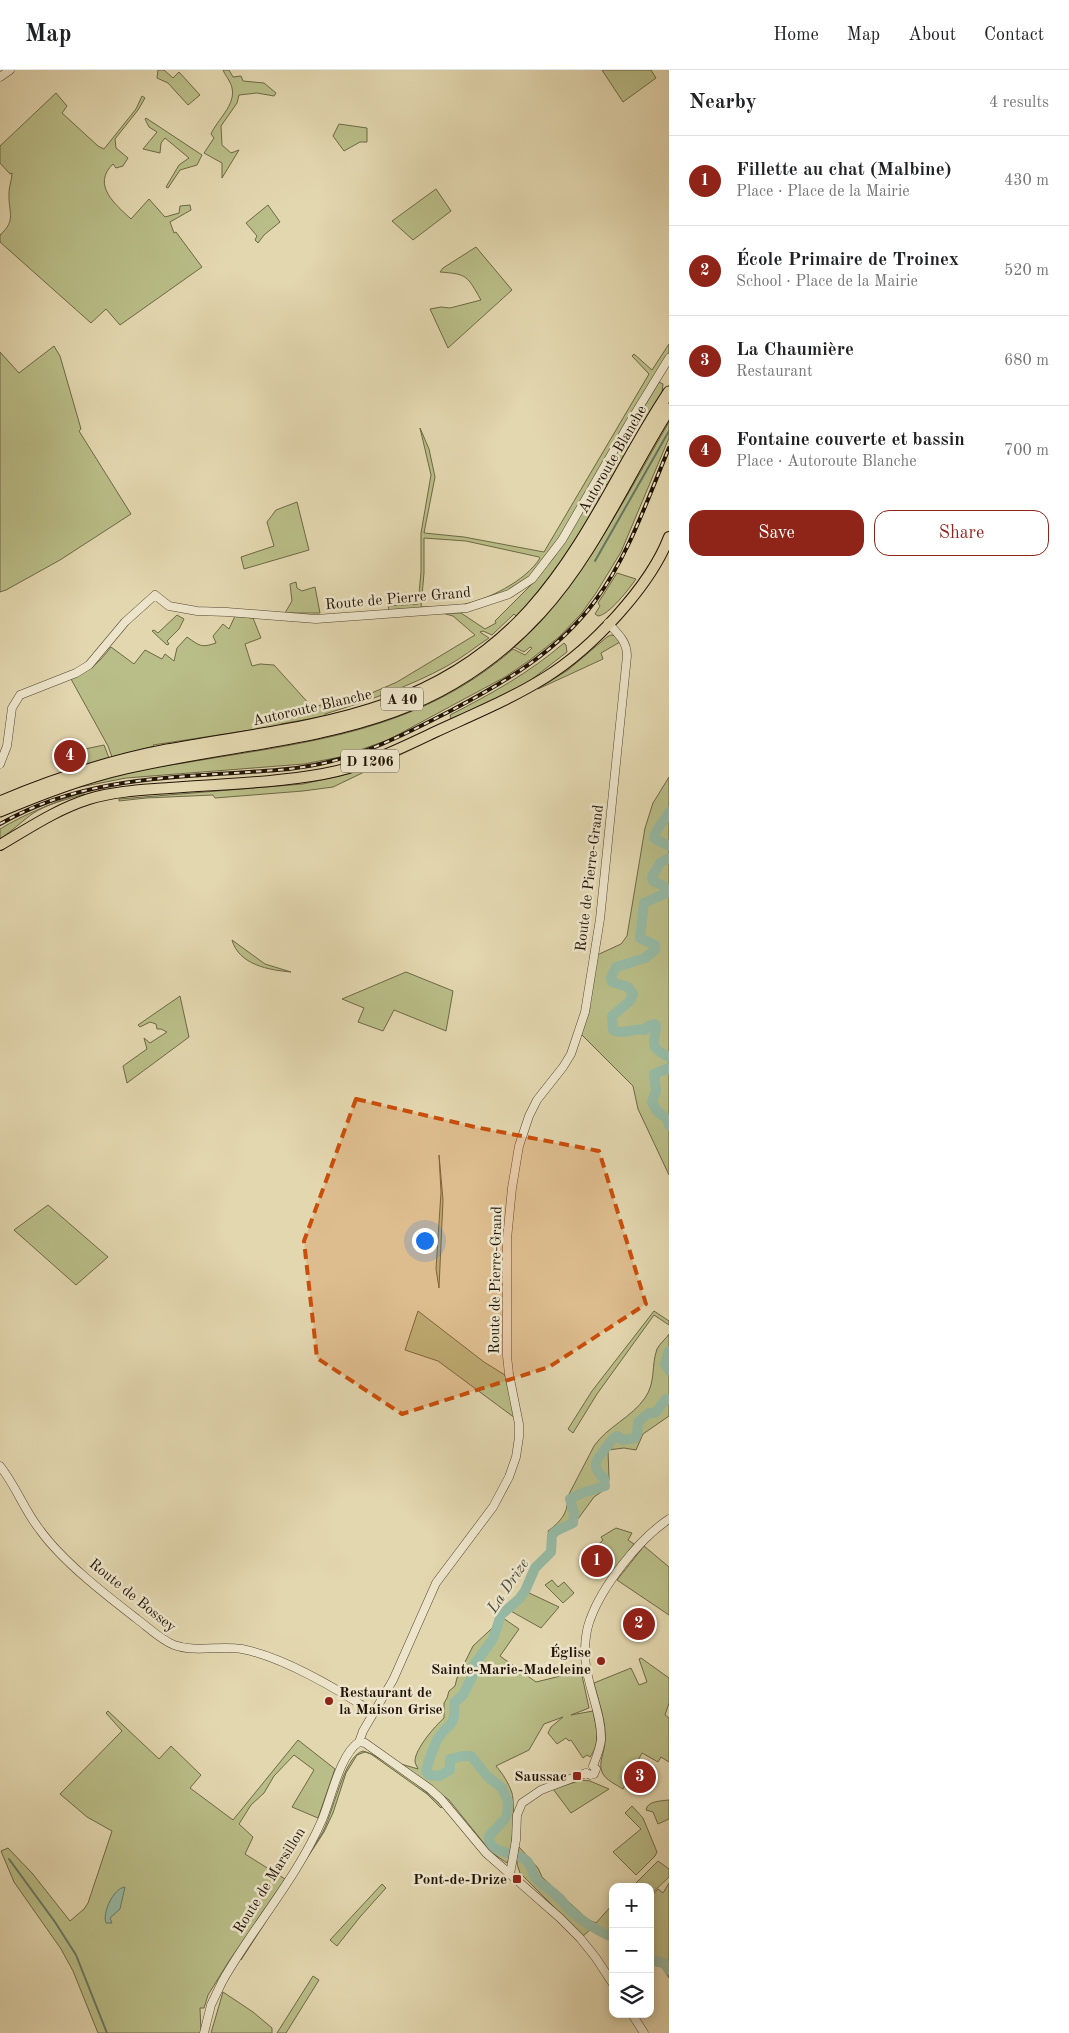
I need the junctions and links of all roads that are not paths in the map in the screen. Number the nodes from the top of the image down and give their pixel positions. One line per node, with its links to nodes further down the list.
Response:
1 (10, 70): 2 (street)
2 (0, 77)
3 (669, 358): 8 (street, Route de Pierre Grand)
4 (669, 392): 9 (highway, Autoroute Blanche / A 40)
5 (669, 409): 10 (highway, Autoroute Blanche / A 40)
6 (669, 537): 7 (main road, D 1206)
7 (608, 623): 11 (main road, D 1206); 14 (street, Route de Pierre-Grand)
8 (0, 764)
9 (0, 802)
10 (0, 811)
11 (0, 845)
12 (0, 1466): 14 (street, Route de Bossey)
13 (669, 1519): 16 (street)
14 (374, 1713): 15 (street, Route de Pierre-Grand)
15 (359, 1742): 16 (street); 19 (street, Route de Marsillon)
16 (510, 1874): 17 (street)
17 (609, 1978)
18 (635, 2018): 20 (street)
19 (204, 2033)
20 (644, 2033)

